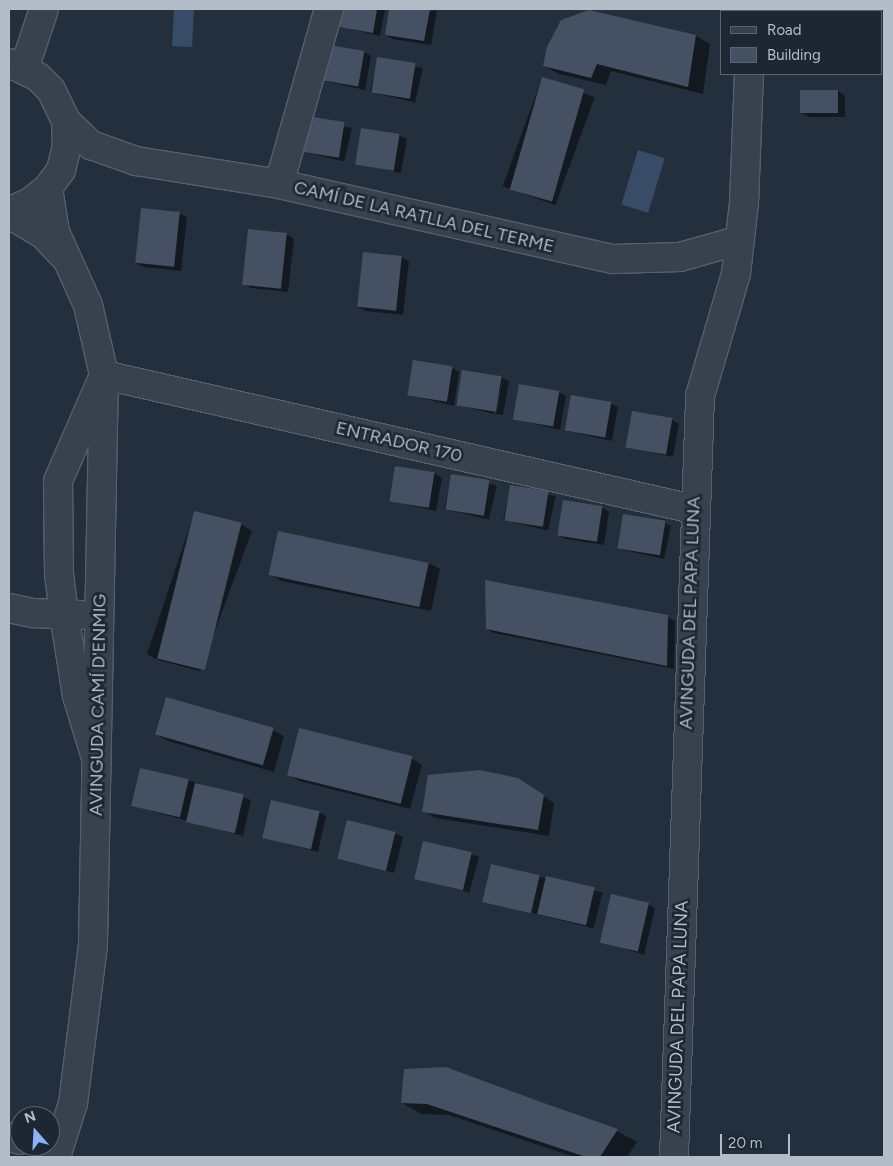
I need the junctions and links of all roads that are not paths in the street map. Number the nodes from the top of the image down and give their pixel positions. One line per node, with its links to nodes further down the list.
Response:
1 (44, 9): 3 (street)
2 (329, 9): 8 (street)
3 (16, 66): 5 (street)
4 (749, 75): 10 (street, AVINGUDA DEL PAPA LUNA)
5 (66, 121): 6 (street, CAMÍ DE LA RATLLA DEL TERME); 7 (street)
6 (108, 154): 7 (street, CAMÍ DE LA RATLLA DEL TERME); 8 (street, CAMÍ DE LA RATLLA DEL TERME)
7 (55, 179): 9 (street, CAMÍ DE LA RATLLA DEL TERME); 11 (street, AVINGUDA CAMÍ D'ENMIG)
8 (279, 184): 10 (street, CAMÍ DE LA RATLLA DEL TERME)
9 (9, 212): 11 (street, AVINGUDA CAMÍ D'ENMIG)
10 (740, 240): 13 (street, AVINGUDA DEL PAPA LUNA)
11 (65, 257): 12 (street, AVINGUDA CAMÍ D'ENMIG)
12 (104, 375): 13 (street, ENTRADOR 170); 15 (street); 16 (street, AVINGUDA CAMÍ D'ENMIG)
13 (693, 508): 19 (street, AVINGUDA DEL PAPA LUNA)
14 (9, 608): 15 (street)
15 (64, 614): 16 (street); 17 (street)
16 (99, 616): 17 (street, AVINGUDA CAMÍ D'ENMIG)
17 (96, 758): 18 (street, AVINGUDA CAMÍ D'ENMIG)
18 (60, 1137)
19 (674, 1157)

